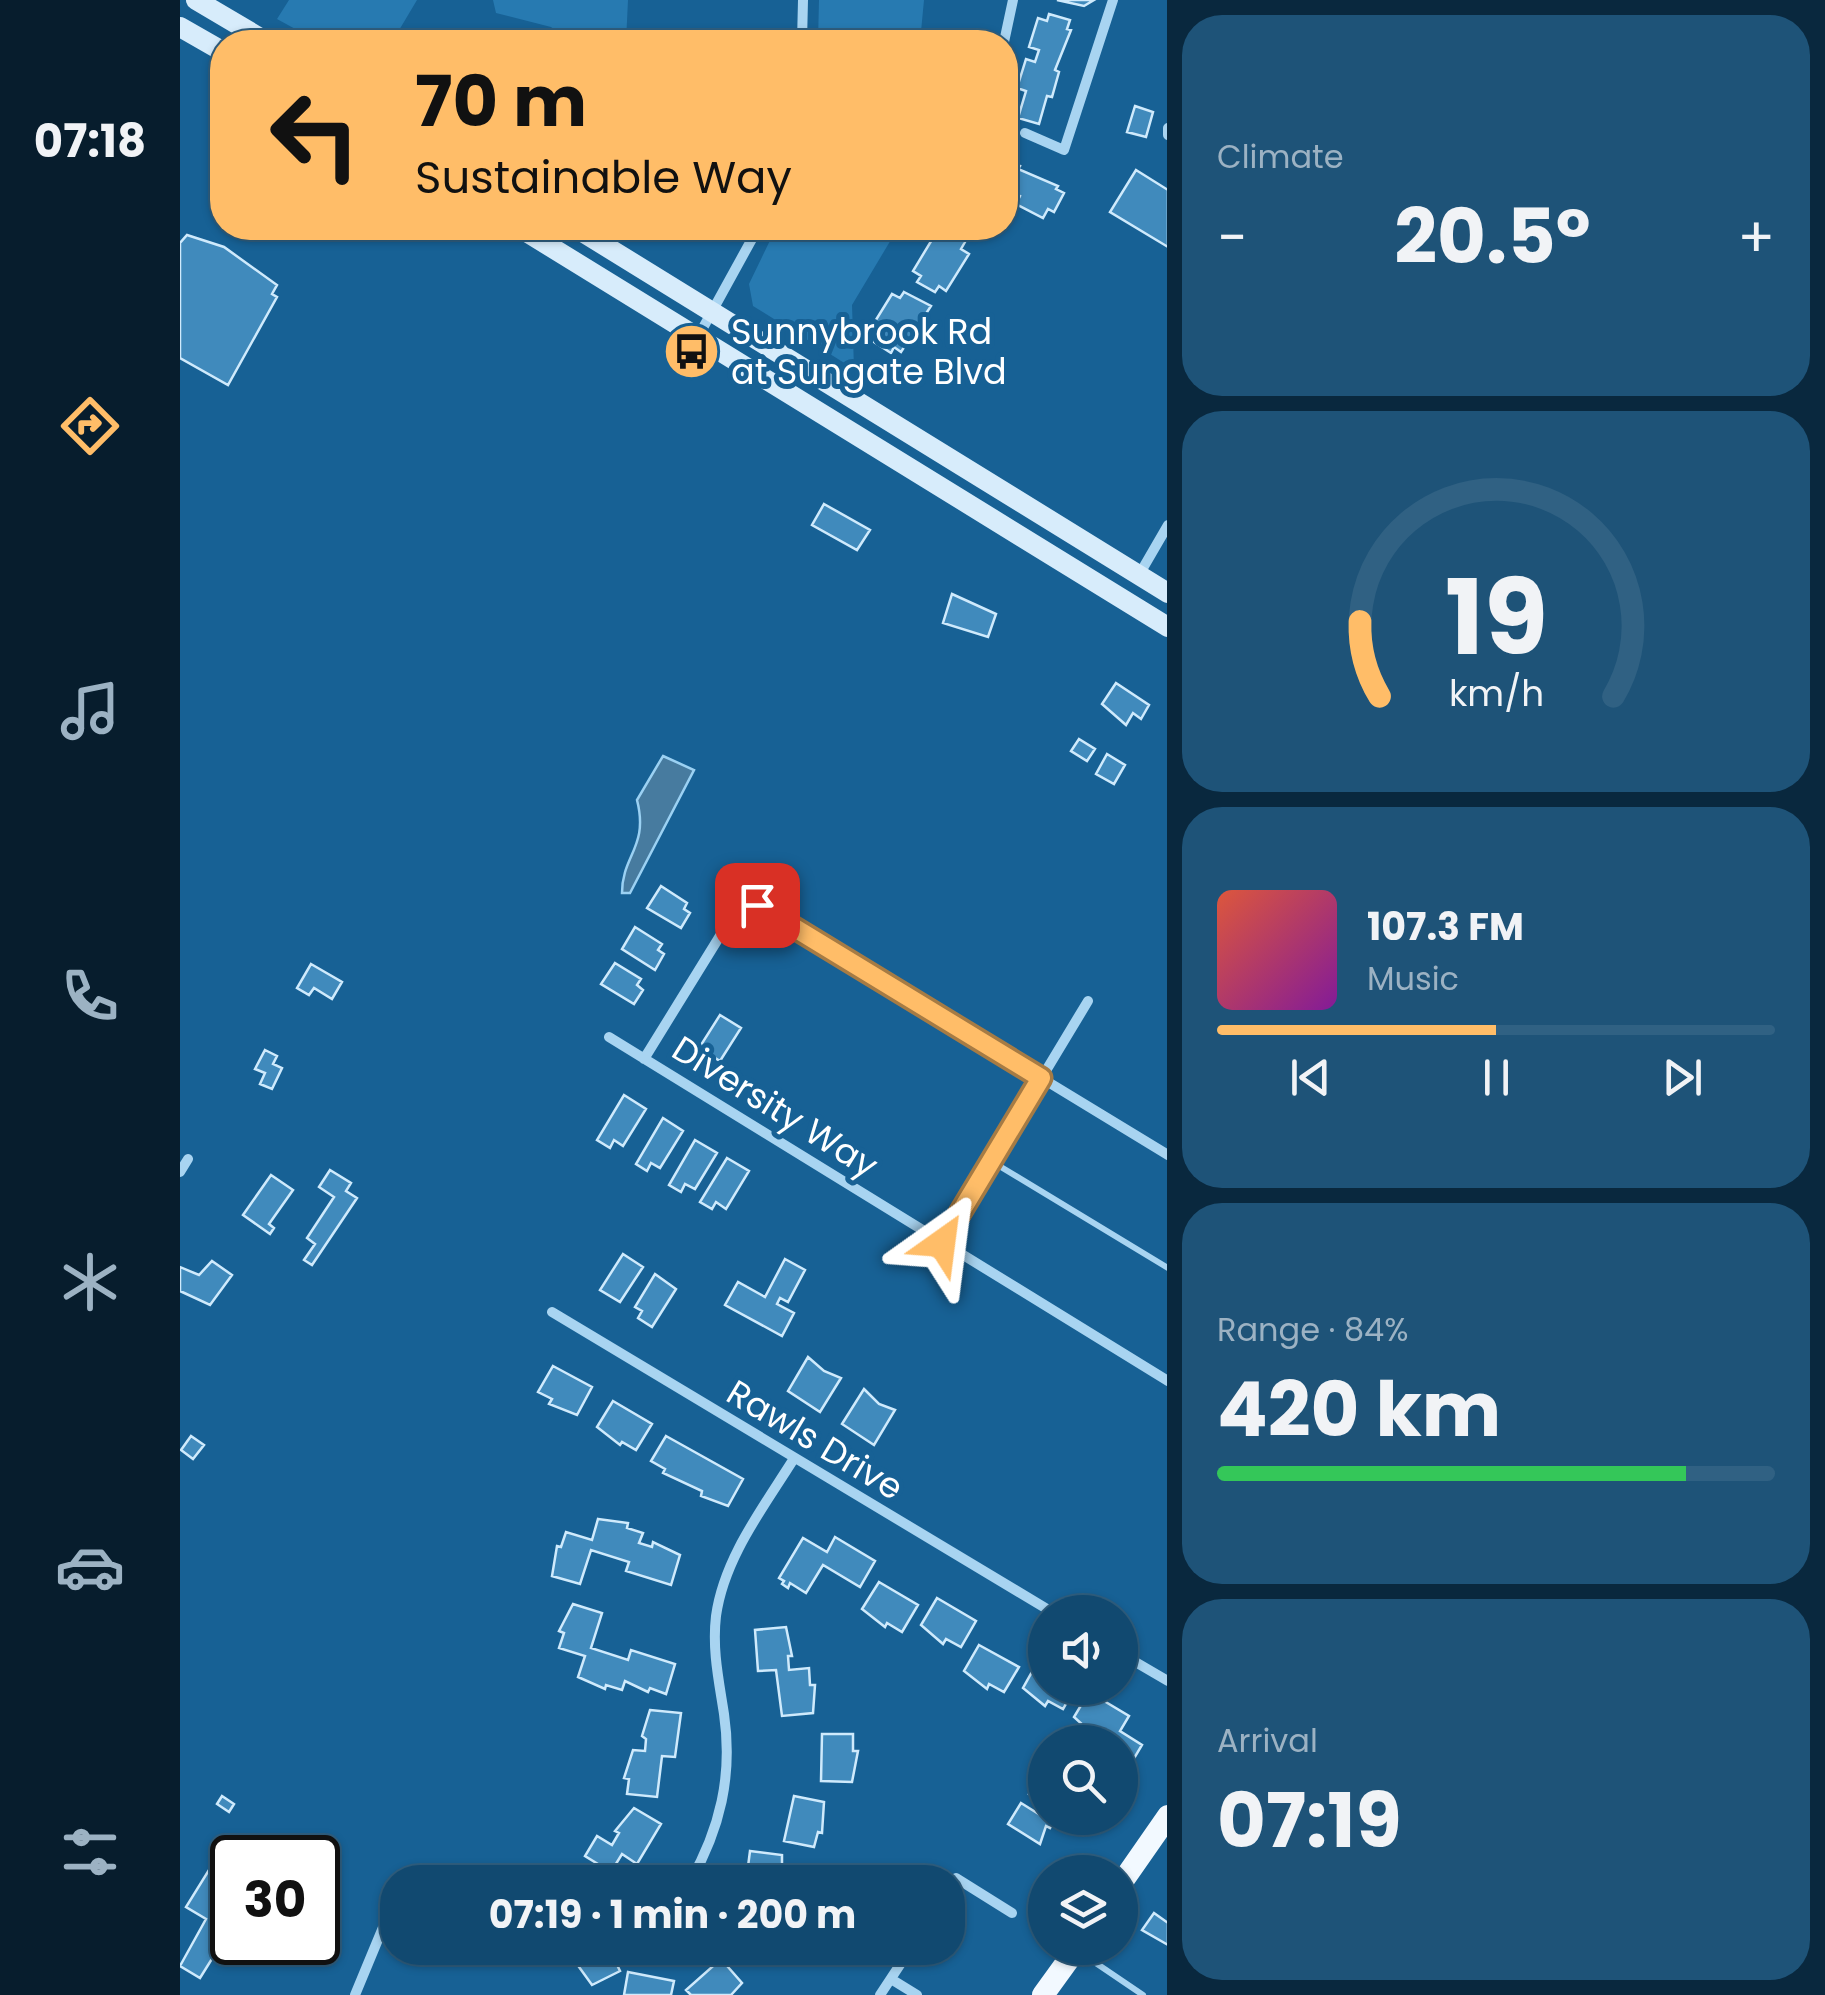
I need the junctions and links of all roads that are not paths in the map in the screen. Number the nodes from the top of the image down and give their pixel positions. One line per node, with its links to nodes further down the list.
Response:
1 (196, 0): 6 (main road)
2 (803, 0): 7 (street)
3 (1013, 0): 8 (street)
4 (1113, 0): 10 (street)
5 (180, 27): 9 (main road)
6 (247, 30)
7 (802, 30)
8 (1007, 30)
9 (210, 44)
10 (1025, 134)
11 (539, 240): 15 (main road)
12 (596, 240): 14 (main road)
13 (751, 240): 14 (street)
14 (713, 310): 15 (street); 17 (main road)
15 (697, 338): 19 (main road)
16 (1167, 527): 17 (street)
17 (1138, 574): 18 (main road)
18 (1167, 591)
19 (1167, 626)
20 (1088, 1001): 23 (street)
21 (609, 1038): 22 (street, Diversity Way)
22 (644, 1059): 23 (street); 28 (street, Diversity Way)
23 (1041, 1078): 24 (street); 26 (street)
24 (1167, 1154)
25 (188, 1159): 27 (street)
26 (991, 1161): 28 (street); 29 (lane)
27 (180, 1172)
28 (942, 1243): 31 (street, Diversity Way)
29 (1167, 1267)
30 (552, 1312): 32 (street, Rawls Drive)
31 (1167, 1379)
32 (794, 1460): 33 (street, Rawls Drive); 38 (street)
33 (1028, 1598)
34 (1138, 1664): 35 (street)
35 (1167, 1680)
36 (1167, 1817): 37 (main road)
37 (1138, 1859)
38 (698, 1865)
39 (965, 1884): 40 (street)
40 (1012, 1913)
41 (380, 1934): 46 (street)
42 (900, 1965): 45 (street)
43 (1064, 1965): 49 (main road)
44 (1100, 1965): 50 (lane)
45 (891, 1979): 47 (street); 48 (street)
46 (354, 1995)
47 (880, 1995)
48 (918, 1995)
49 (1043, 1995)
50 (1142, 1995)

